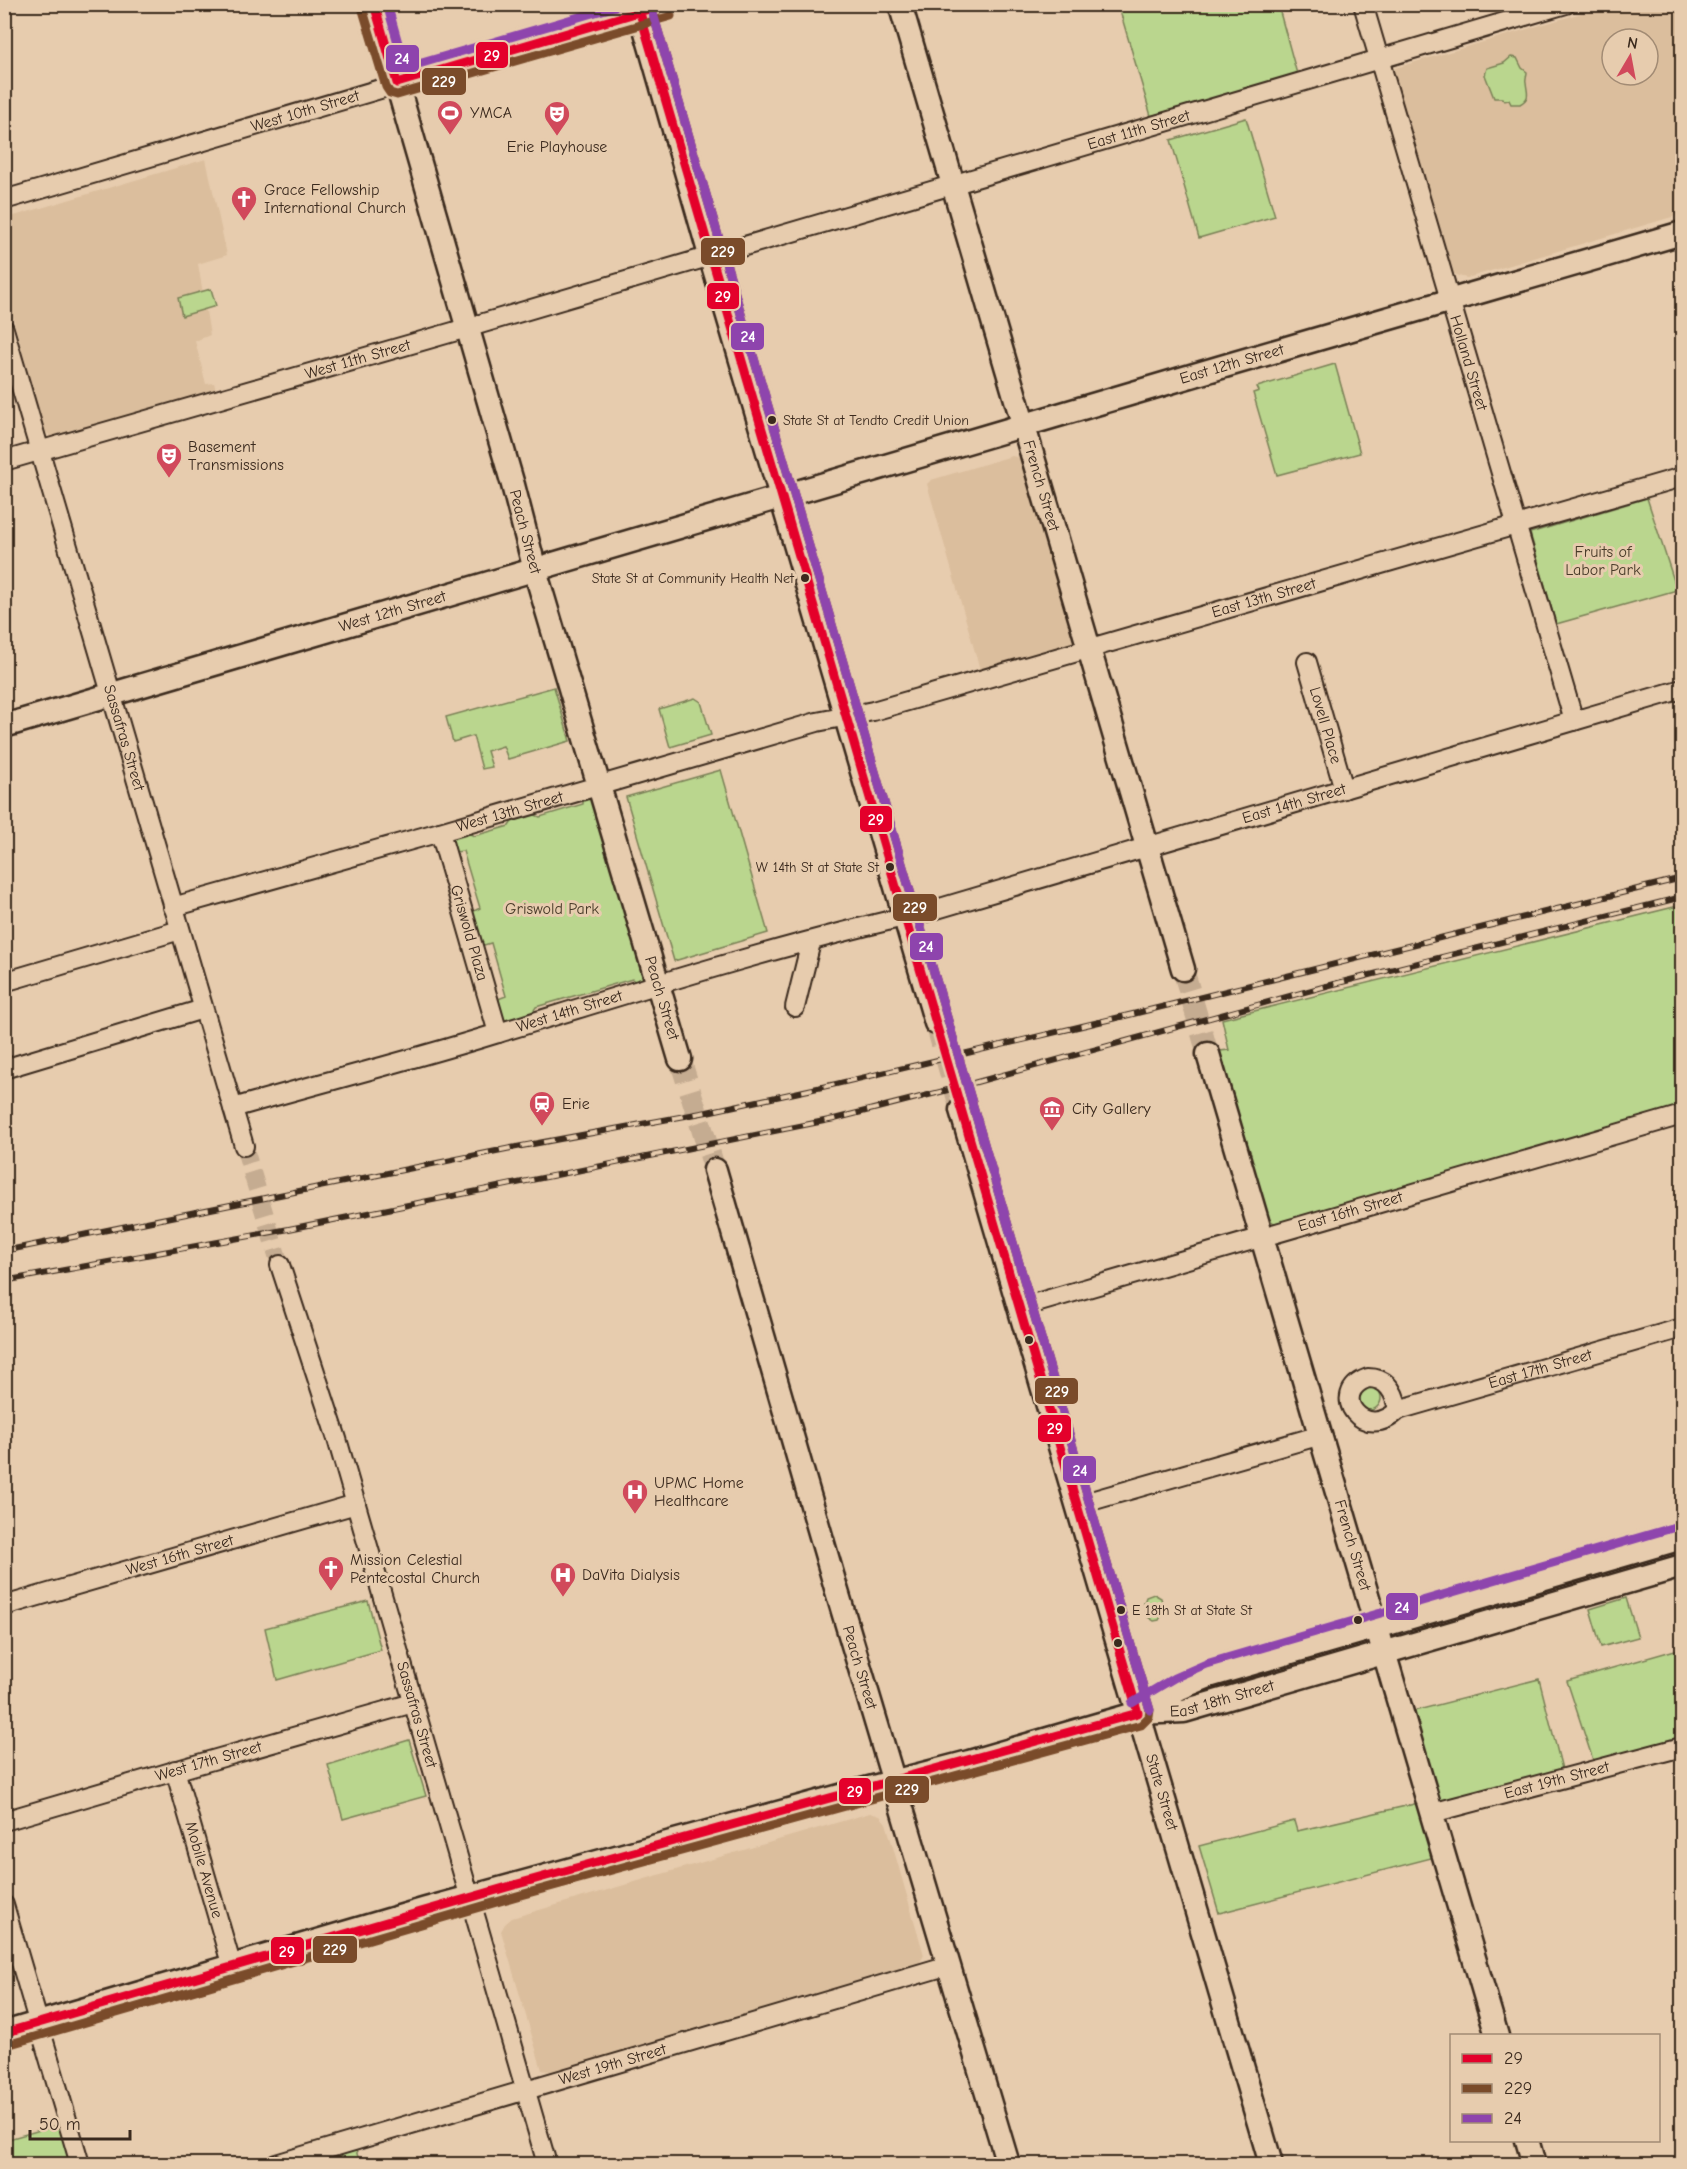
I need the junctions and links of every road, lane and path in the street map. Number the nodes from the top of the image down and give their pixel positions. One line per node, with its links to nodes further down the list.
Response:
1 (374, 4): 8 (main road, Peach Street)
2 (668, 4): 6 (street, West 10th Street)
3 (900, 4): 9 (main road, French Street)
4 (1363, 4): 7 (street, Holland Street)
5 (1566, 4): 7 (street, East 11th Street)
6 (639, 9): 8 (street, West 10th Street); 12 (main road)
7 (1379, 59): 9 (street, East 11th Street); 13 (street, Holland Street)
8 (398, 83): 10 (street, West 10th Street); 14 (main road, Peach Street)
9 (954, 185): 12 (street, East 11th Street); 16 (main road, French Street)
10 (4, 200)
11 (1683, 233): 13 (main road, East 12th Street)
12 (710, 255): 14 (street, West 11th Street); 20 (main road)
13 (1449, 300): 16 (main road, East 12th Street); 21 (street, Holland Street)
14 (468, 328): 17 (street, West 11th Street); 22 (main road, Peach Street)
15 (4, 329): 17 (street, Sassafras Street)
16 (1024, 425): 20 (main road, East 12th Street); 23 (main road, French Street)
17 (40, 451): 18 (street, West 11th Street); 26 (street, Sassafras Street)
18 (4, 461)
19 (1683, 477): 21 (street, East 13th Street)
20 (780, 497): 22 (main road, West 12th Street); 27 (main road)
21 (1515, 525): 23 (street, East 13th Street); 28 (street, Holland Street)
22 (535, 570): 26 (main road, West 12th Street); 30 (main road, Peach Street)
23 (1089, 649): 27 (street, East 13th Street); 33 (main road, French Street)
24 (1307, 662): 31 (street, Lovell Place)
25 (1683, 689): 28 (street, East 14th Street)
26 (111, 696): 29 (main road, West 12th Street); 34 (street, Sassafras Street)
27 (845, 717): 30 (street, West 13th Street); 35 (main road)
28 (1574, 721): 31 (street, East 14th Street)
29 (4, 726)
30 (599, 785): 32 (street, West 13th Street); 40 (main road, Peach Street)
31 (1344, 789): 33 (street, East 14th Street)
32 (440, 832): 34 (street, West 13th Street); 44 (street, Griswold Plaza)
33 (1147, 847): 35 (street, East 14th Street); 38 (main road, French Street)
34 (173, 907): 36 (street, Sassafras Street)
35 (904, 917): 37 (street, West 14th Street); 43 (main road)
36 (180, 930): 39 (street); 42 (street, Sassafras Street)
37 (811, 942): 40 (street, West 14th Street); 41 (street)
38 (1183, 969)
39 (4, 982)
40 (658, 985): 44 (street, West 14th Street); 46 (main road, Peach Street)
41 (795, 1007)
42 (203, 1009): 47 (street); 48 (street, Sassafras Street)
43 (936, 1023)
44 (498, 1033): 48 (street, West 14th Street)
45 (1208, 1054): 53 (main road, French Street)
46 (680, 1059)
47 (4, 1069)
48 (233, 1108): 51 (street, Sassafras Street)
49 (961, 1110): 55 (main road, State Street)
50 (1683, 1115): 53 (street, East 16th Street)
51 (244, 1146)
52 (715, 1170): 70 (main road, Peach Street)
53 (1262, 1238): 55 (street, East 16th Street); 58 (main road, French Street)
54 (280, 1265): 59 (street, Sassafras Street)
55 (1019, 1308): 60 (main road, State Street)
56 (1683, 1328): 57 (street, East 17th Street)
57 (1398, 1410)
58 (1321, 1435): 60 (street); 64 (main road, French Street)
59 (356, 1504): 63 (street, West 16th Street); 66 (street, Sassafras Street)
60 (1077, 1505): 67 (main road, State Street)
61 (1683, 1538): 64 (main road, East 18th Street)
62 (1683, 1566): 65 (main road, East 18th Street)
63 (4, 1606)
64 (1377, 1626): 65 (main road, French Street); 67 (main road, East 18th Street)
65 (1385, 1654): 67 (main road, East 18th Street); 71 (main road, French Street)
66 (413, 1703): 69 (street, West 17th Street); 73 (street, Sassafras Street)
67 (1138, 1713): 70 (main road); 86 (main road, State Street)
68 (1683, 1747): 71 (street, East 19th Street)
69 (175, 1770): 72 (street, West 17th Street); 76 (street, Mobile Avenue)
70 (894, 1781): 73 (main road); 75 (main road, Peach Street)
71 (1432, 1813): 79 (main road, French Street)
72 (4, 1821)
73 (471, 1897): 76 (main road); 80 (street, Sassafras Street)
74 (4, 1905): 77 (street)
75 (949, 1965): 80 (street, West 19th Street); 85 (main road, Peach Street)
76 (232, 1967): 77 (main road)
77 (39, 2024): 78 (main road); 82 (street)
78 (4, 2034)
79 (1496, 2034)
80 (525, 2092): 83 (street, West 19th Street); 84 (street, Sassafras Street)
81 (1528, 2142): 87 (main road)
82 (80, 2164)
83 (276, 2164)
84 (546, 2164)
85 (1004, 2164)
86 (1271, 2164)
87 (1534, 2164)

